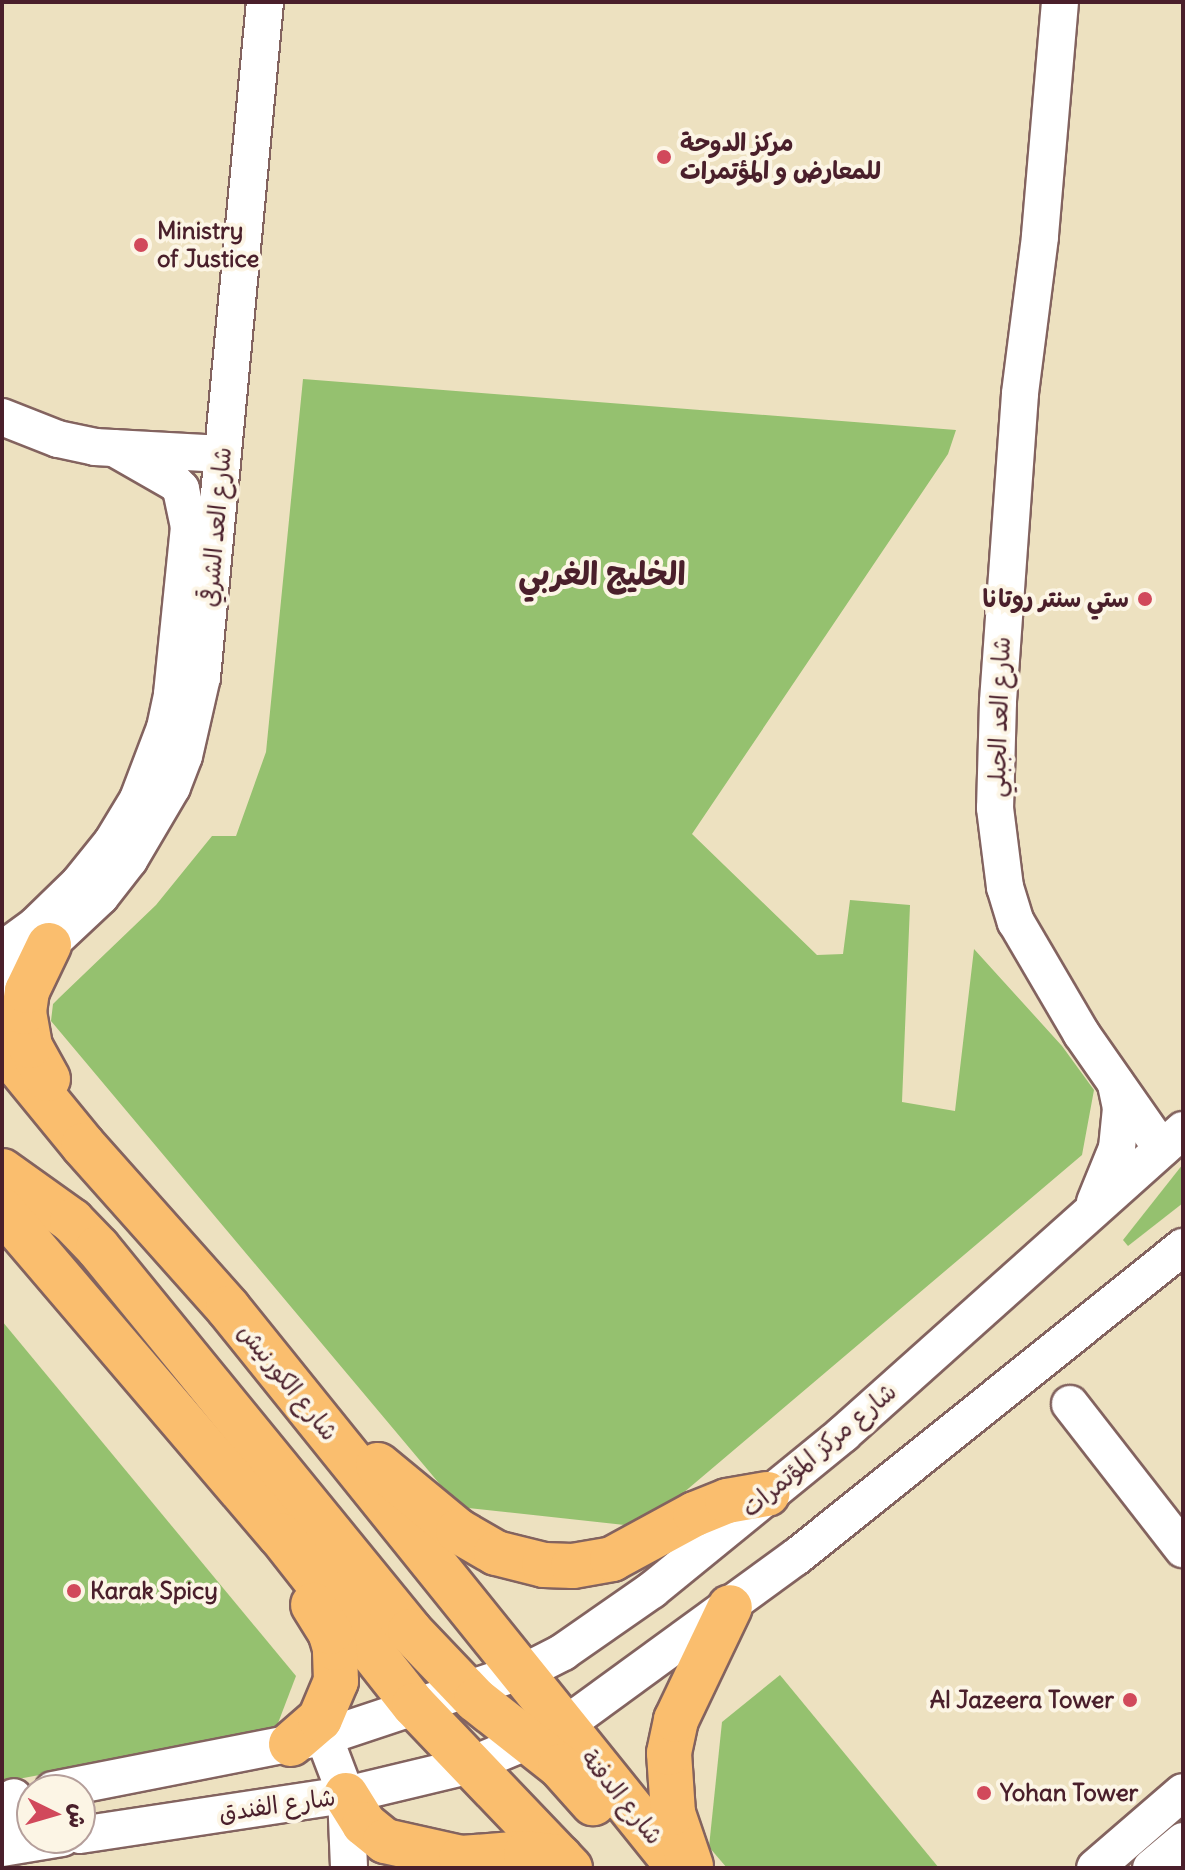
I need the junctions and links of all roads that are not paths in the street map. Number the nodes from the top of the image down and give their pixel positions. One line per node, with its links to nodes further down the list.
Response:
1 (265, 2): 5 (street, شارع العد الشرقي)
2 (1060, 2): 10 (street, شارع العد الجبلي)
3 (2, 417): 4 (street)
4 (114, 448): 5 (street); 7 (street, شارع العد الشرقي)
5 (223, 454): 6 (street, شارع العد الشرقي)
6 (49, 945): 8 (street, شارع العد الشرقي); 12 (main road)
7 (2, 950)
8 (2, 982)
9 (2, 1046): 12 (main road, شارع الكورنيش)
10 (1116, 1084): 11 (street, شارع العد الجبلي); 15 (street)
11 (1172, 1140): 15 (street, شارع مركز المؤتمرات)
12 (83, 1145): 18 (main road, شارع الكورنيش)
13 (2, 1171): 24 (main road)
14 (2, 1210): 20 (main road)
15 (1090, 1213): 19 (street, شارع مركز المؤتمرات)
16 (1183, 1247): 22 (street)
17 (1070, 1404): 21 (street)
18 (337, 1442): 19 (main road); 23 (main road, شارع الكورنيش)
19 (767, 1494): 23 (street, شارع مركز المؤتمرات)
20 (280, 1535): 25 (main road); 27 (main road)
21 (1183, 1549)
22 (730, 1607): 26 (street); 39 (main road)
23 (519, 1672): 24 (street, شارع مركز المؤتمرات); 26 (main road, شارع الكورنيش)
24 (464, 1690): 25 (street, شارع مركز المؤتمرات); 26 (main road)
25 (414, 1705): 27 (street); 28 (main road)
26 (546, 1734): 28 (street); 37 (main road); 38 (main road, شارع الدفنة)
27 (308, 1741): 29 (street); 31 (street)
28 (471, 1765): 31 (street, شارع الفندق); 35 (main road)
29 (96, 1782)
30 (1183, 1792): 40 (street)
31 (346, 1795): 32 (street, شارع الفندق); 34 (main road); 36 (street)
32 (96, 1833)
33 (1183, 1841): 41 (street)
34 (435, 1863): 35 (main road)
35 (565, 1863)
36 (349, 1868)
37 (646, 1868)
38 (679, 1868)
39 (692, 1868)
40 (1095, 1868)
41 (1151, 1868)

